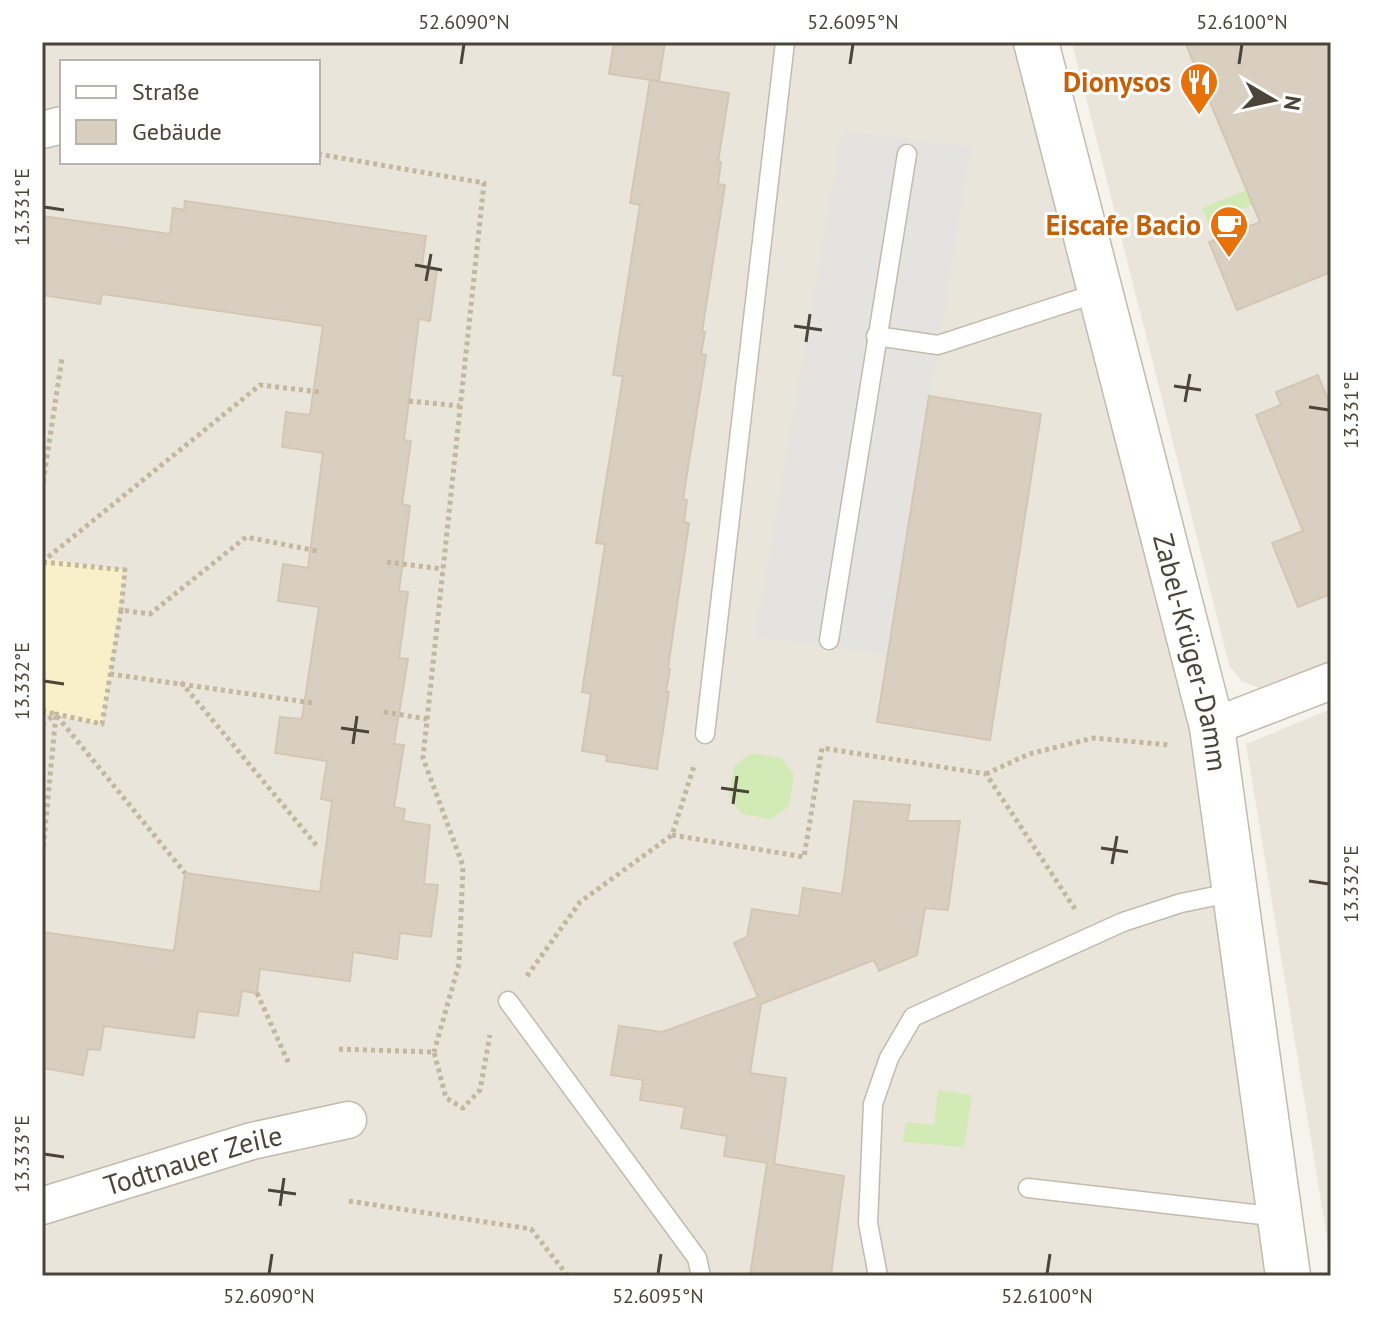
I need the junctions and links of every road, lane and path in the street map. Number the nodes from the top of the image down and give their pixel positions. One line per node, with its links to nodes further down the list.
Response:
1 (785, 42): 27 (lane)
2 (1036, 42): 5 (street, Zabel-Krüger-Damm)
3 (320, 154): 10 (path)
4 (907, 154): 6 (lane)
5 (1100, 292): 6 (lane); 28 (street, Zabel-Krüger-Damm)
6 (876, 336): 17 (lane)
7 (62, 358): 11 (path)
8 (320, 392): 13 (path)
9 (409, 401): 10 (path)
10 (460, 406): 15 (path)
11 (42, 490)
12 (317, 551): 16 (path)
13 (42, 562): 16 (path)
14 (387, 562): 15 (path)
15 (443, 569): 25 (path)
16 (121, 610): 18 (path)
17 (829, 640)
18 (110, 674): 20 (path); 24 (path)
19 (1331, 681): 28 (street)
20 (181, 682): 21 (path); 31 (path)
21 (313, 703)
22 (42, 711): 24 (path)
23 (384, 712): 25 (path)
24 (56, 714): 26 (path); 32 (path); 33 (path)
25 (427, 719): 39 (path)
26 (42, 724)
27 (705, 734): 30 (path)
28 (1214, 738): 29 (path); 34 (street, Zabel-Krüger-Damm)
29 (986, 774): 30 (path); 35 (path)
30 (672, 835): 37 (path)
31 (317, 846)
32 (42, 861)
33 (185, 873)
34 (1235, 892): 35 (lane); 45 (street, Zabel-Krüger-Damm)
35 (1092, 936): 48 (lane)
36 (257, 993): 40 (path)
37 (508, 1001): 39 (path); 47 (lane)
38 (339, 1049): 39 (path)
39 (434, 1052)
40 (289, 1064)
41 (348, 1120): 44 (street, Todtnauer Zeile)
42 (1028, 1188): 45 (lane)
43 (349, 1201): 46 (path)
44 (42, 1206)
45 (1280, 1217): 49 (street, Zabel-Krüger-Damm)
46 (568, 1276)
47 (701, 1276)
48 (878, 1276)
49 (1288, 1276)

